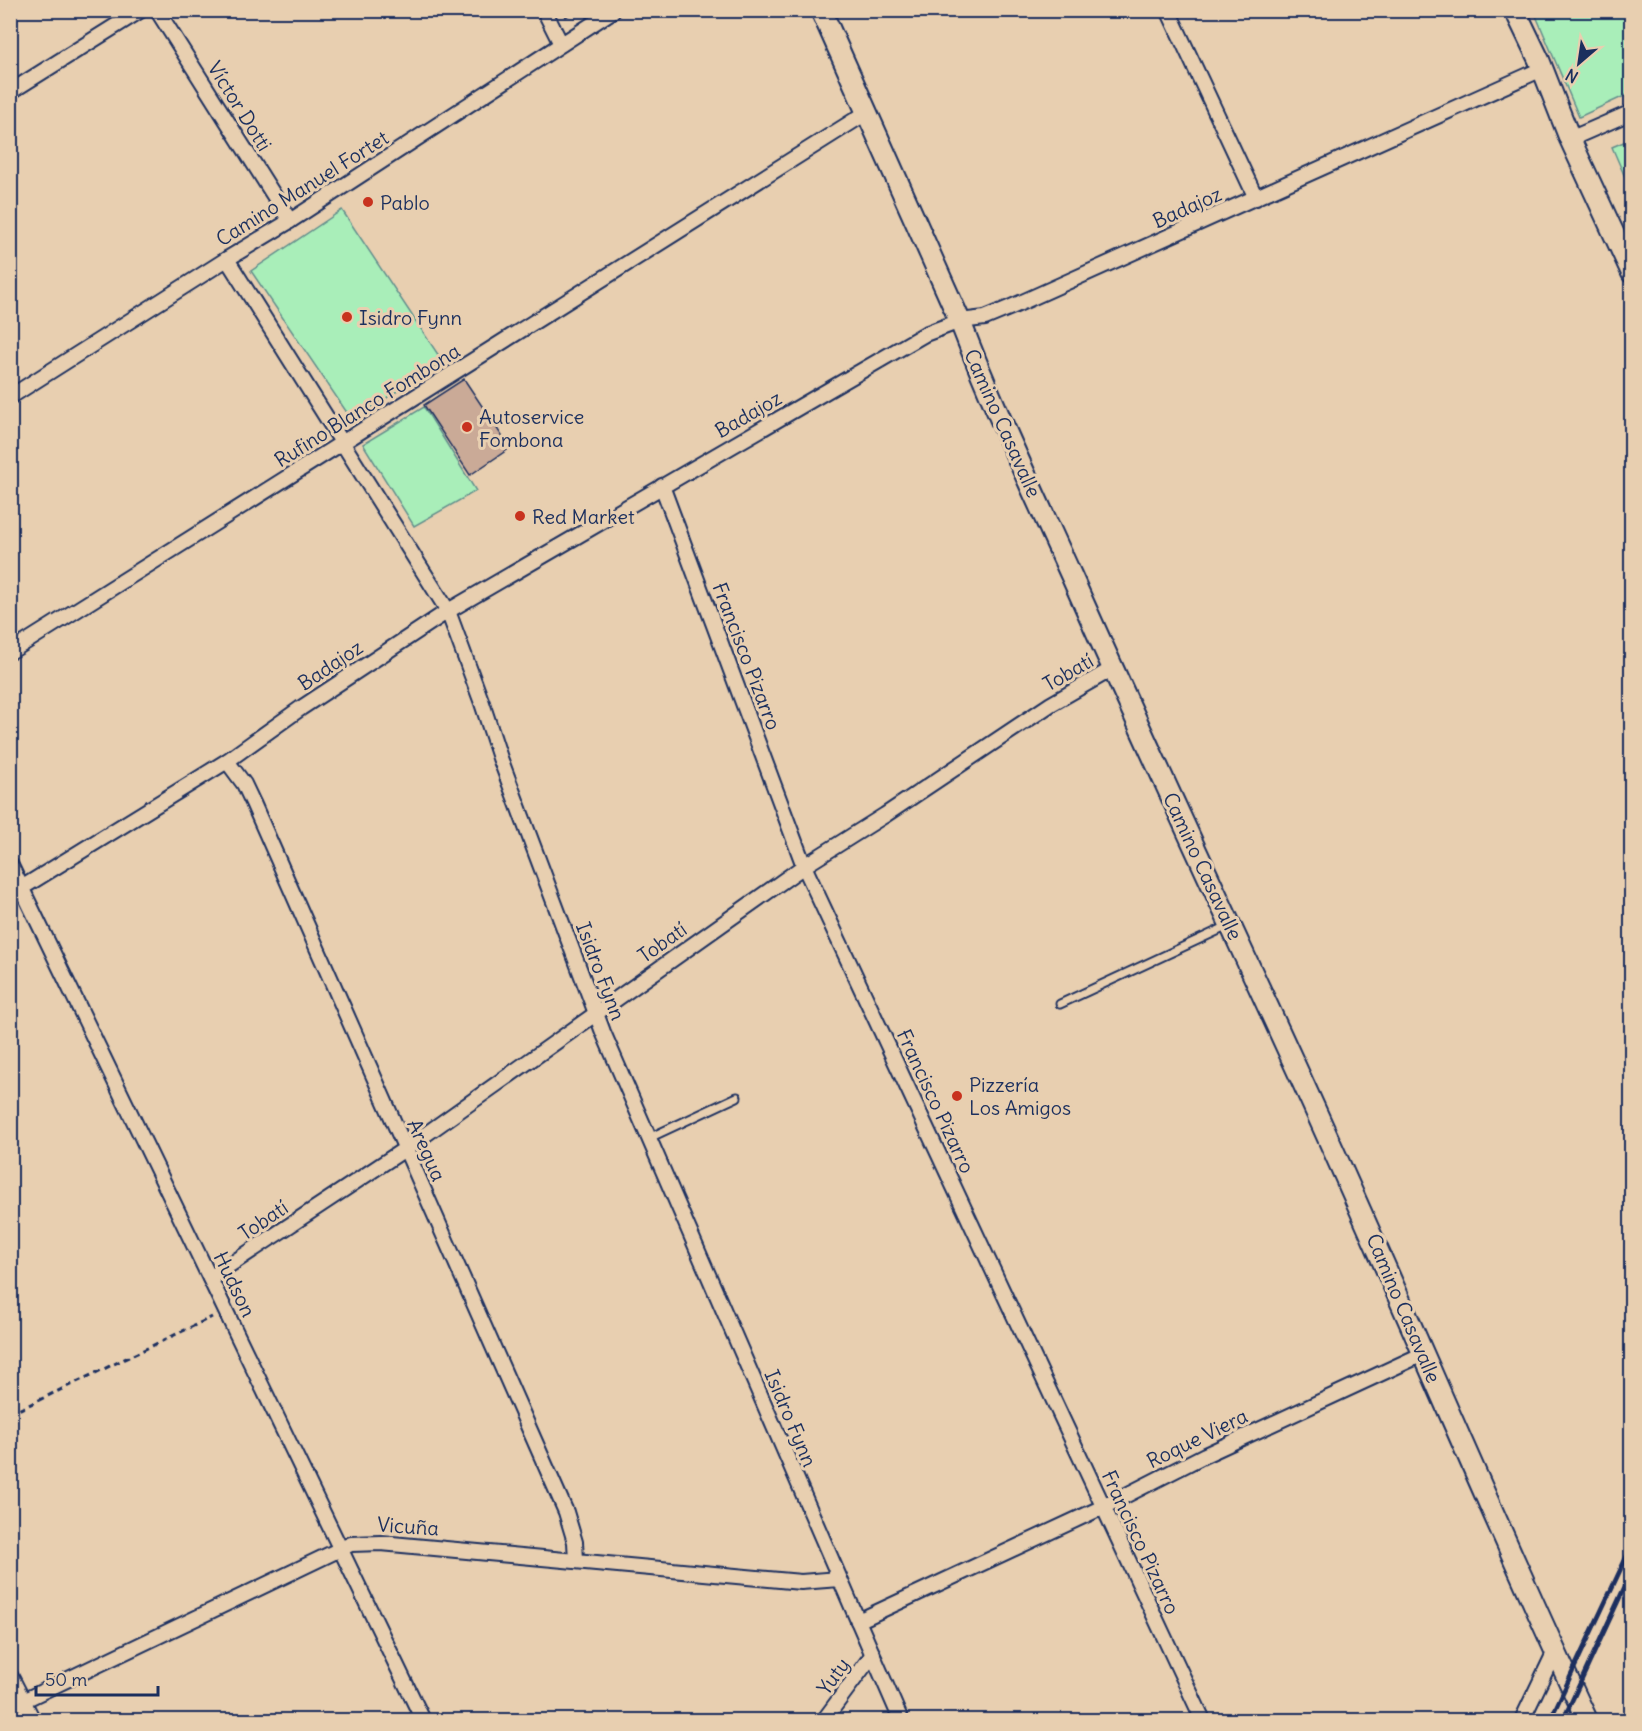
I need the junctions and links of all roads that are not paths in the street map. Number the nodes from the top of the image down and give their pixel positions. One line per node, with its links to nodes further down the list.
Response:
1 (141, 10): 10 (street)
2 (157, 10): 15 (street, Víctor Dotti)
3 (544, 10): 8 (street)
4 (614, 10): 8 (street, Camino Manuel Fortet)
5 (821, 10): 12 (street, Camino Casavalle)
6 (1168, 10): 14 (street)
7 (1515, 10): 9 (street)
8 (561, 45): 15 (street, Camino Manuel Fortet)
9 (1542, 69): 13 (street); 14 (street, Badajoz)
10 (10, 92)
11 (1632, 112): 13 (street)
12 (866, 113): 18 (street, Camino Casavalle); 20 (street, Rufino Blanco Fombona)
13 (1570, 139): 17 (street)
14 (1256, 198): 18 (street, Badajoz)
15 (290, 221): 16 (street, Camino Manuel Fortet)
16 (227, 259): 19 (street, Camino Manuel Fortet); 20 (street, Isidro Fynn)
17 (1632, 273)
18 (960, 321): 21 (street, Badajoz); 24 (street, Camino Casavalle)
19 (10, 397)
20 (344, 443): 22 (street, Isidro Fynn); 23 (street, Rufino Blanco Fombona)
21 (662, 486): 22 (street, Badajoz); 27 (street, Francisco Pizarro)
22 (448, 611): 25 (street, Badajoz); 31 (street, Isidro Fynn)
23 (10, 652)
24 (1112, 669): 27 (street, Tobatí); 29 (street, Camino Casavalle)
25 (227, 761): 28 (street, Badajoz); 34 (street, Aregua)
26 (10, 864): 28 (street, Hudson)
27 (804, 866): 31 (street, Tobatí); 37 (street, Francisco Pizarro)
28 (21, 886): 35 (street, Hudson)
29 (1230, 925): 30 (lane); 36 (street, Camino Casavalle)
30 (1060, 1004)
31 (596, 1013): 33 (street, Isidro Fynn); 34 (street, Tobatí)
32 (737, 1097): 33 (lane)
33 (649, 1138): 40 (street, Isidro Fynn)
34 (405, 1149): 35 (street, Tobatí); 39 (street, Aregua)
35 (210, 1278): 38 (street, Hudson)
36 (1423, 1354): 37 (street, Roque Viera); 42 (street, Camino Casavalle)
37 (1103, 1507): 41 (street, Roque Viera); 50 (street, Francisco Pizarro)
38 (340, 1548): 39 (street, Vicuña); 45 (street, Vicuña); 47 (street, Hudson)
39 (576, 1560): 40 (street, Vicuña)
40 (839, 1579): 41 (street, Isidro Fynn)
41 (858, 1621): 43 (street, Isidro Fynn)
42 (1555, 1651): 51 (street); 52 (street, Camino Casavalle)
43 (873, 1654): 48 (street, Yuty); 49 (street, Isidro Fynn)
44 (10, 1675): 45 (street)
45 (17, 1704): 46 (street)
46 (33, 1720)
47 (423, 1720)
48 (824, 1720)
49 (901, 1720)
50 (1203, 1720)
51 (1522, 1720)
52 (1587, 1720)

